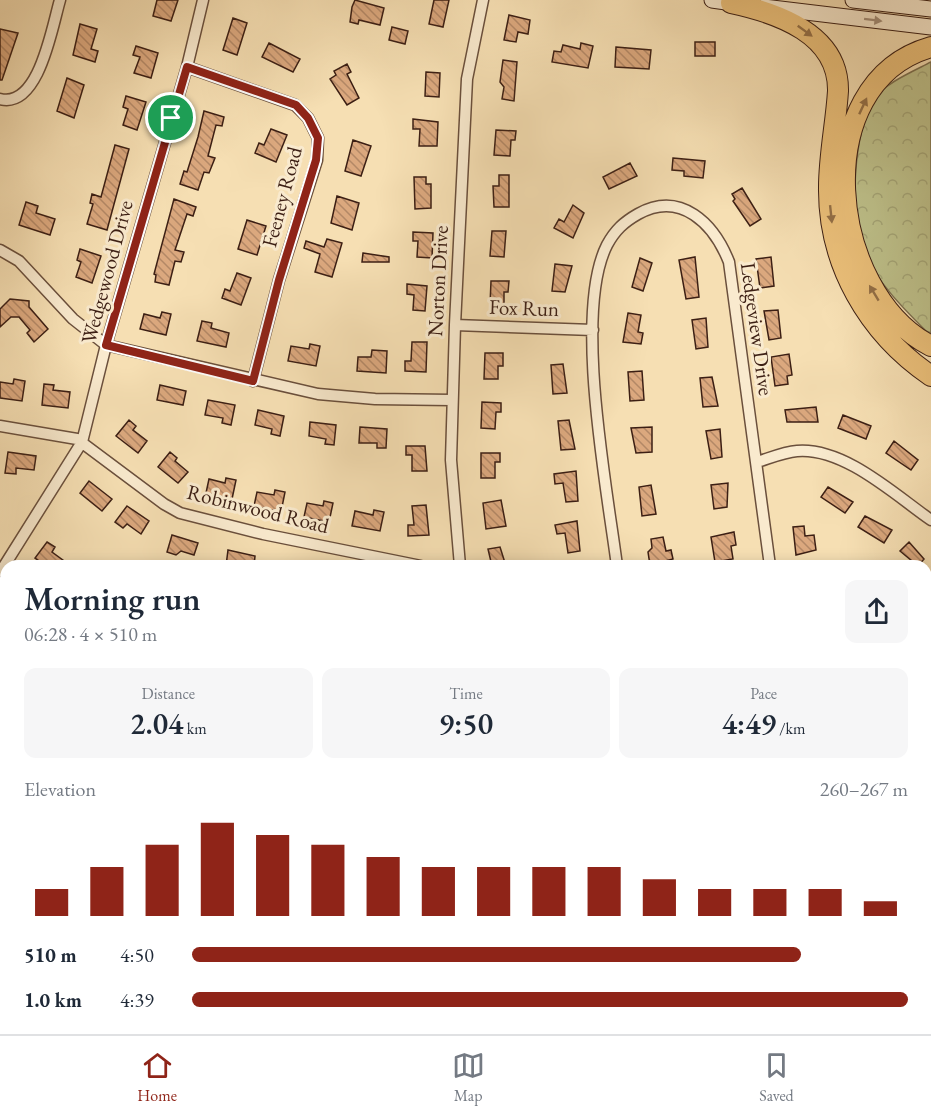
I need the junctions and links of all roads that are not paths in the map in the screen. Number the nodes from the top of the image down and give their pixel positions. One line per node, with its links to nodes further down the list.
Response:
1 (60, 0): 10 (street)
2 (203, 0): 9 (street, Wedgewood Drive)
3 (483, 0): 12 (street, Norton Drive)
4 (853, 0): 6 (main road)
5 (722, 1): 7 (main road, one-way to 7); 16 (highway, one-way to 16)
6 (931, 9)
7 (931, 27)
8 (931, 47): 15 (highway, one-way to 8)
9 (187, 67): 14 (street, Wedgewood Drive); 17 (street, Feeney Road)
10 (0, 99)
11 (0, 250): 14 (street)
12 (454, 326): 13 (street, Fox Run); 18 (street, Norton Drive)
13 (593, 330): 21 (street, Ledgeview Drive); 26 (street, Ledgeview Drive)
14 (106, 345): 17 (street); 20 (street, Wedgewood Drive)
15 (931, 346)
16 (931, 376)
17 (253, 381): 18 (street)
18 (452, 400): 25 (street, Norton Drive)
19 (0, 426): 20 (street, Robinwood Road)
20 (82, 442): 23 (street, Wedgewood Drive); 24 (street, Robinwood Road)
21 (757, 462): 22 (street); 27 (street, Ledgeview Drive)
22 (931, 520)
23 (9, 560)
24 (391, 560)
25 (459, 560)
26 (616, 560)
27 (769, 560)

